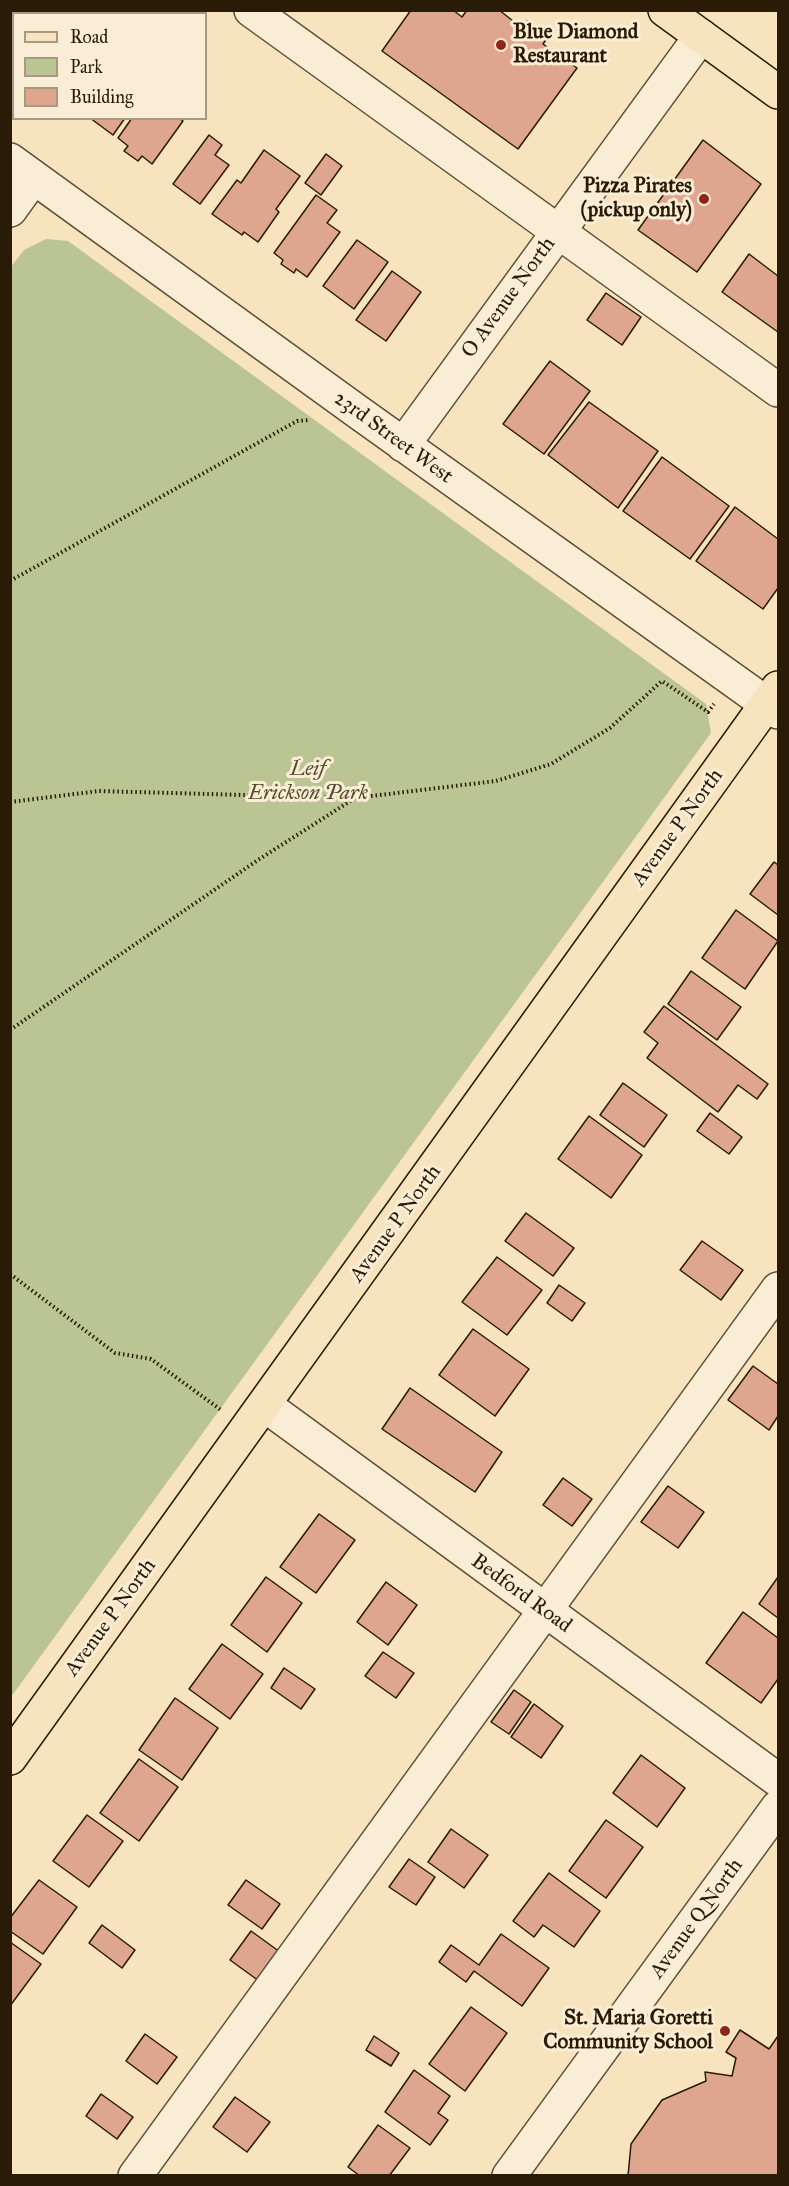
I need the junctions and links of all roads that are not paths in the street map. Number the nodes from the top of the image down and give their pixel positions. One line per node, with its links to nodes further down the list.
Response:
1 (251, 10): 7 (street)
2 (665, 10): 3 (main road)
3 (701, 36): 4 (main road); 7 (street, O Avenue North)
4 (778, 92)
5 (22, 169): 6 (street); 9 (street, 23rd Street West)
6 (10, 210)
7 (558, 231): 8 (street); 9 (street, O Avenue North)
8 (778, 390)
9 (403, 445): 10 (street, 23rd Street West)
10 (775, 701): 12 (main road, Avenue P North)
11 (778, 1289): 13 (street)
12 (256, 1418): 13 (street, Bedford Road); 14 (main road, Avenue P North)
13 (544, 1611): 15 (street, Bedford Road); 17 (street)
14 (10, 1758)
15 (778, 1780)
16 (778, 1807): 18 (street, Avenue Q North)
17 (135, 2175)
18 (509, 2175)

